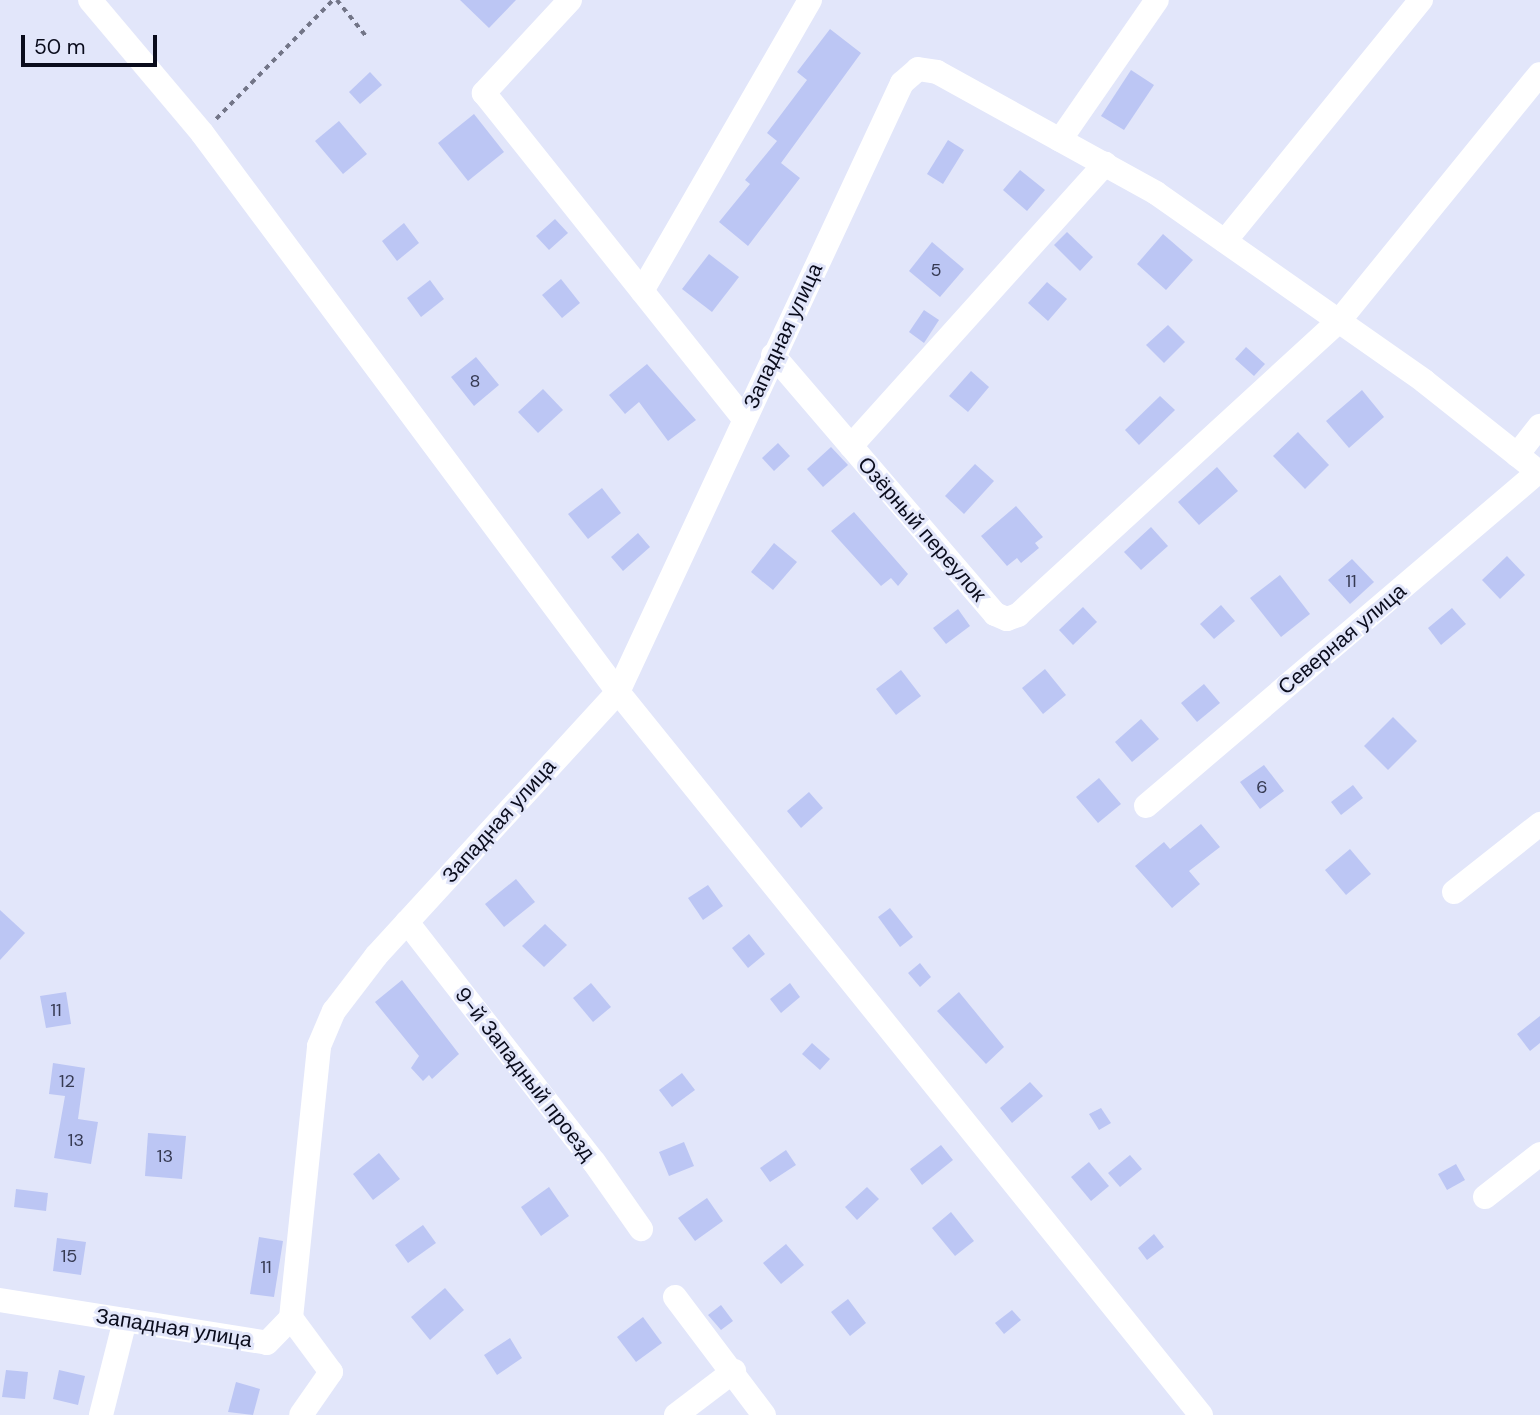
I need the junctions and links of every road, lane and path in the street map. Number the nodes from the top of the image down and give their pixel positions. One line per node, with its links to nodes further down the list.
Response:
1 (90, 0): 9 (street)
2 (335, 0): 7 (path); 9 (path)
3 (570, 0): 13 (street)
4 (810, 0): 13 (street)
5 (1157, 0): 10 (street)
6 (1421, 0): 12 (street)
7 (366, 36)
8 (1540, 74): 14 (street)
9 (202, 133): 21 (street)
10 (1060, 140): 11 (street); 15 (street, Западная улица)
11 (1105, 164): 12 (street); 18 (street, Озёрный переулок)
12 (1225, 242): 14 (street)
13 (642, 291): 16 (street)
14 (1339, 321): 18 (street, Озёрный переулок); 19 (street)
15 (773, 355): 16 (street, Западная улица); 18 (street)
16 (744, 419): 21 (street, Западная улица)
17 (1540, 426): 19 (street)
18 (851, 446)
19 (1517, 455): 20 (street)
20 (1539, 473): 22 (street, Северная улица)
21 (618, 692): 25 (street, Западная улица); 38 (street)
22 (1146, 806)
23 (1540, 824): 24 (street)
24 (1454, 892)
25 (407, 922): 28 (street, 9-й Западный проезд); 31 (street, Западная улица)
26 (1540, 1154): 27 (street)
27 (1485, 1197)
28 (641, 1229)
29 (675, 1297): 33 (street)
30 (0, 1300): 32 (street, Западная улица)
31 (291, 1318): 32 (street, Западная улица); 35 (street)
32 (125, 1320): 34 (street)
33 (734, 1371): 36 (street); 37 (street)
34 (101, 1415)
35 (301, 1415)
36 (676, 1415)
37 (764, 1415)
38 (1201, 1415)

